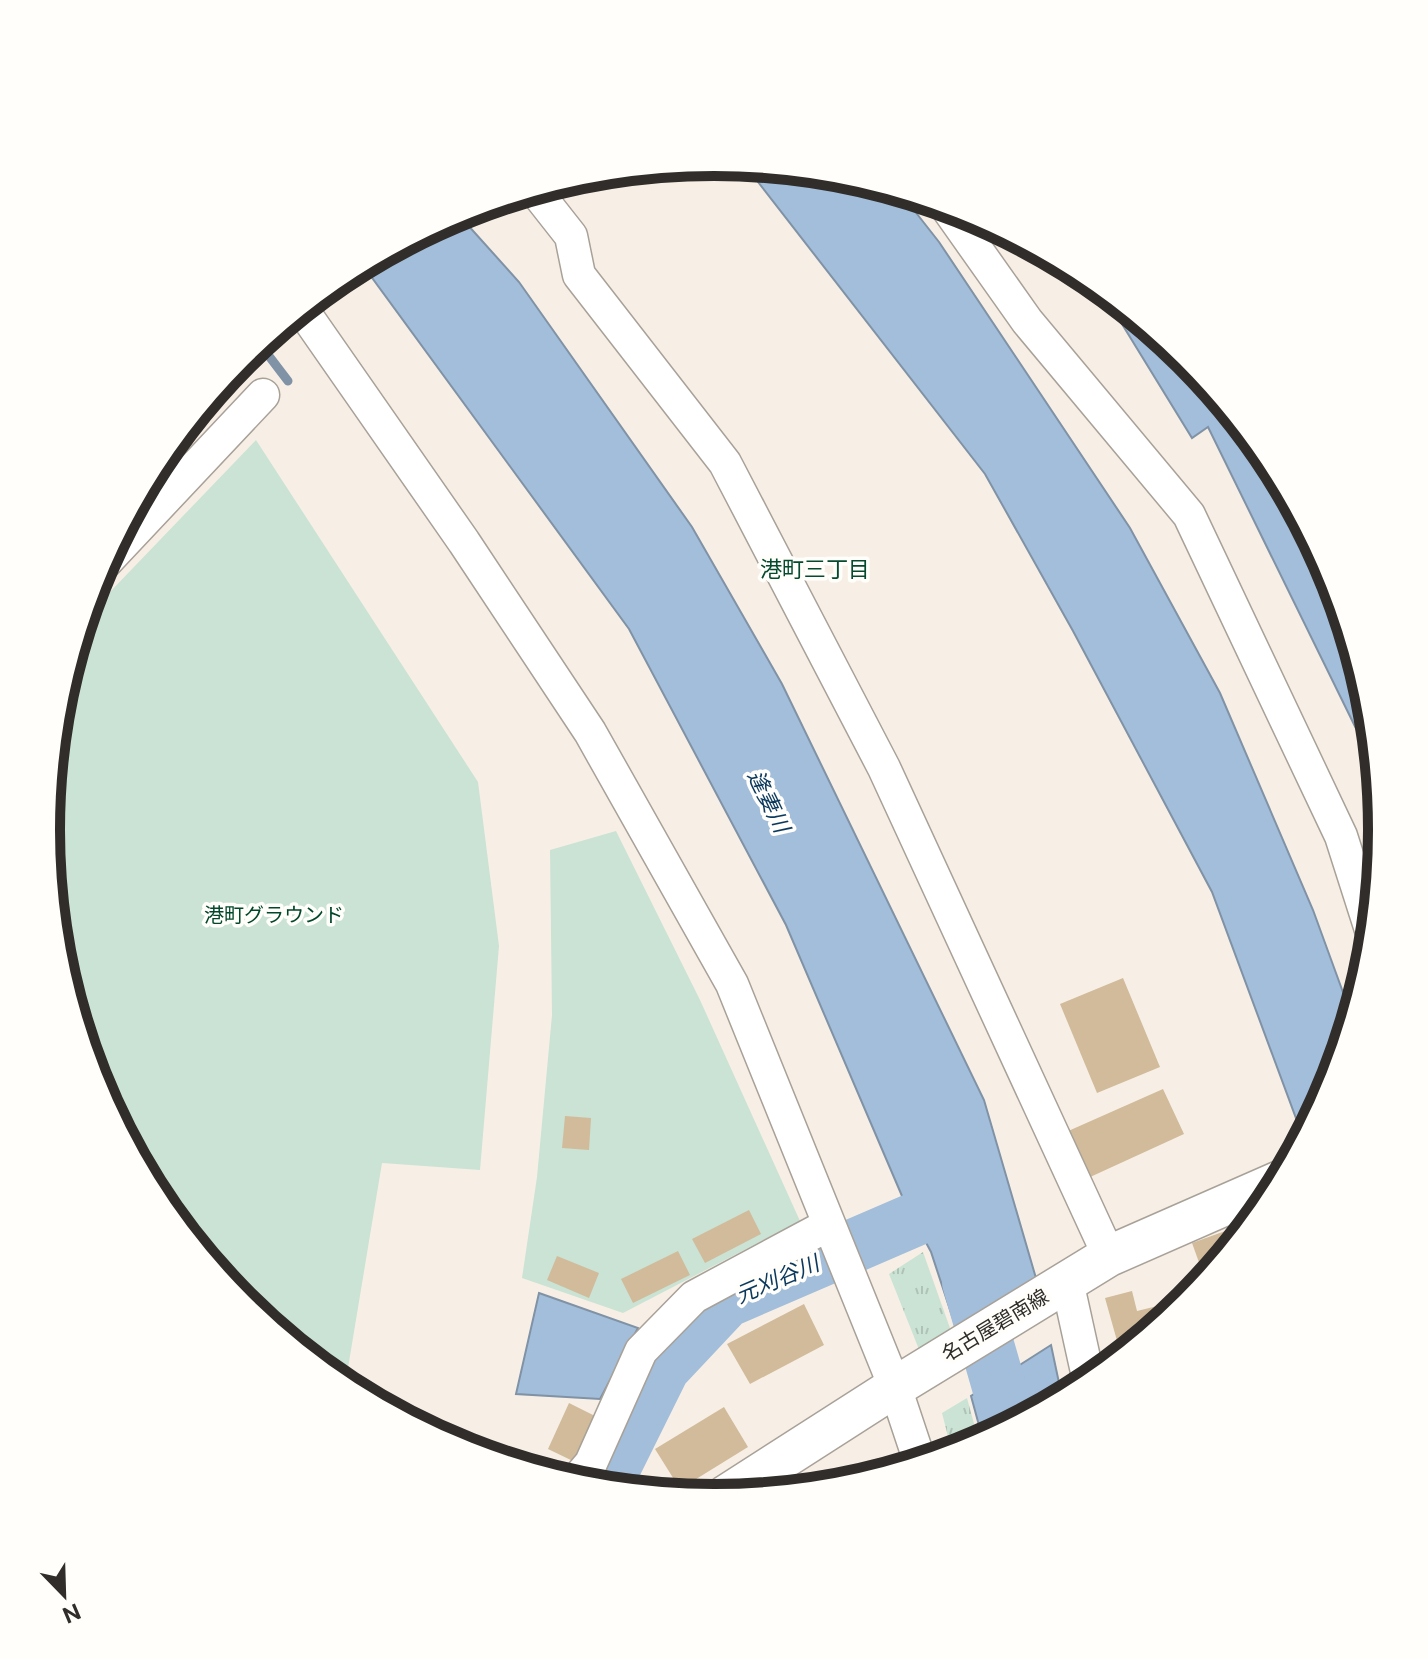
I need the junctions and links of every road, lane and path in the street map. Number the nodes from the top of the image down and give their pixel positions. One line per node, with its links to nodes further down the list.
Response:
1 (542, 199): 9 (street)
2 (957, 223): 6 (street)
3 (308, 318): 8 (street)
4 (263, 395): 5 (street)
5 (128, 539)
6 (1363, 905)
7 (1255, 1197): 9 (main road, 名古屋碧南線)
8 (829, 1226): 12 (street); 14 (street)
9 (1109, 1256): 10 (main road, 名古屋碧南線)
10 (1067, 1281): 11 (street); 12 (main road, 名古屋碧南線)
11 (1086, 1367)
12 (888, 1371): 13 (street); 15 (main road, 名古屋碧南線)
13 (916, 1451)
14 (585, 1471)
15 (761, 1482)

